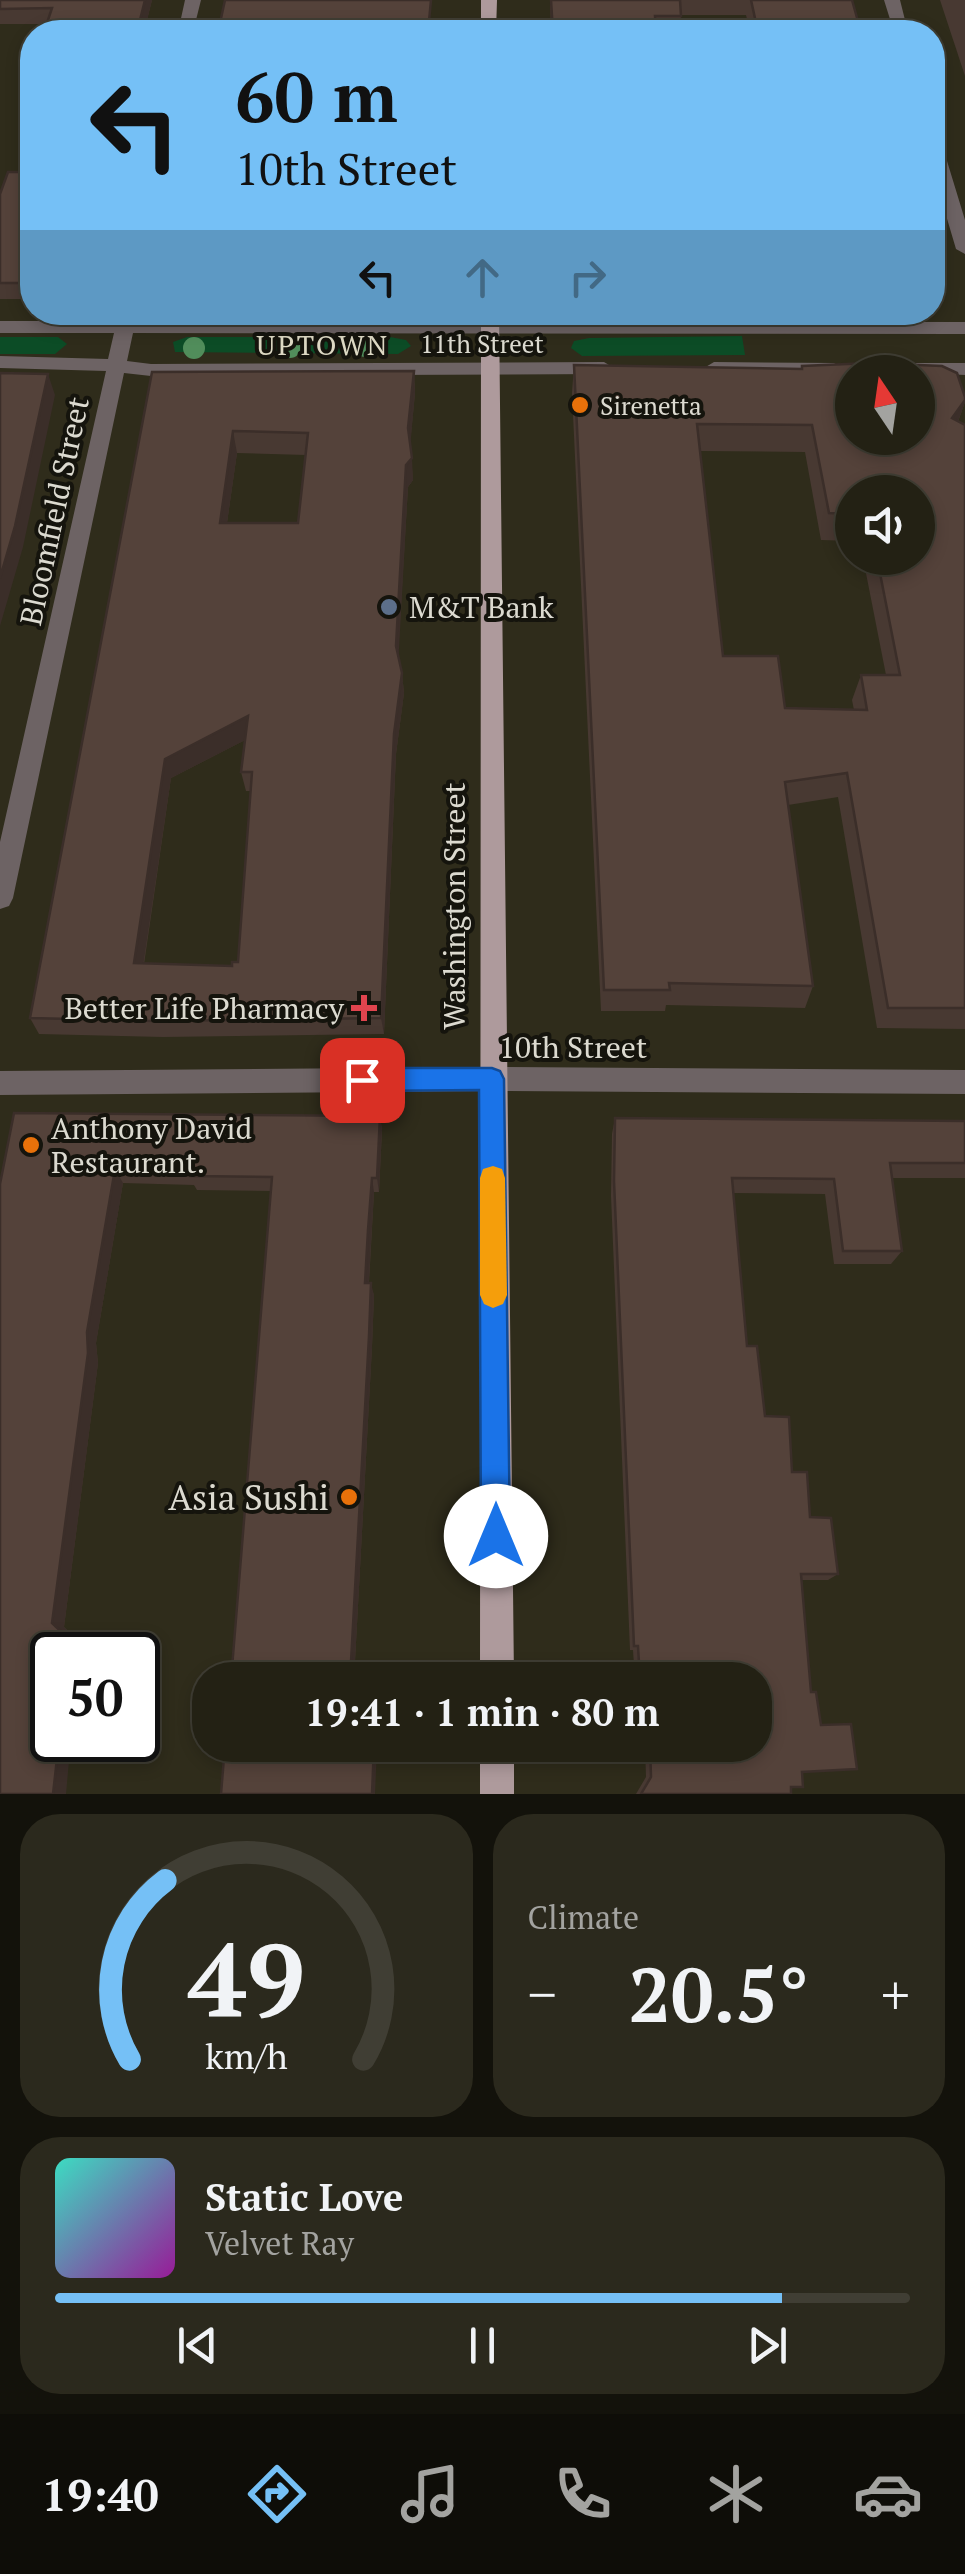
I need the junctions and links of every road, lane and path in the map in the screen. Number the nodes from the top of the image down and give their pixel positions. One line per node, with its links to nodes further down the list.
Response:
1 (945, 182): 2 (street)
2 (965, 249)
3 (47, 325): 7 (street, 11th Street)
4 (125, 325): 10 (street, Bloomfield Street)
5 (490, 325): 11 (main road, Washington Street)
6 (787, 325): 8 (street, 11th Street)
7 (0, 328)
8 (965, 328)
9 (0, 362): 10 (street, 11th Street)
10 (116, 366): 11 (street, 11th Street); 17 (street, Bloomfield Street)
11 (490, 368): 12 (street, 11th Street); 18 (main road, Washington Street)
12 (623, 368)
13 (702, 368): 14 (street)
14 (835, 369)
15 (935, 369): 16 (street)
16 (965, 369)
17 (0, 898)
18 (492, 1079): 19 (street, 10th Street); 20 (street, 10th Street); 21 (main road, Washington Street)
19 (965, 1082)
20 (0, 1083)
21 (496, 1662)
22 (497, 1762): 23 (main road)
23 (497, 1794)

